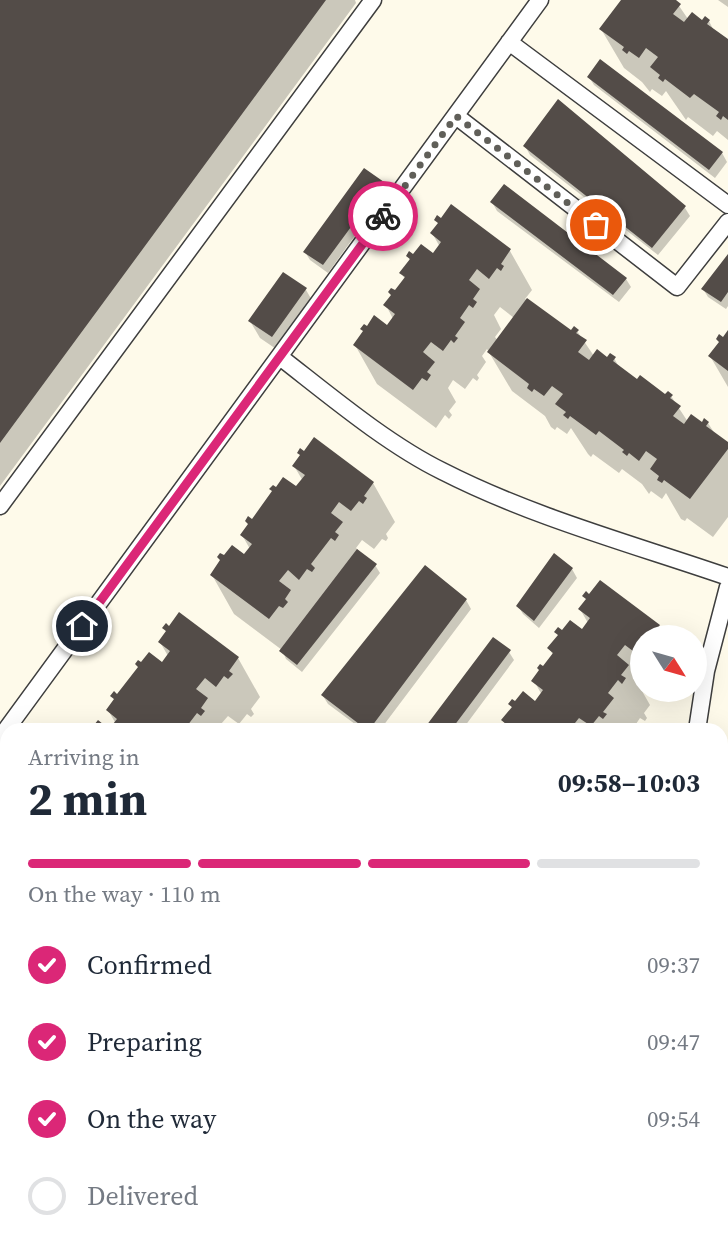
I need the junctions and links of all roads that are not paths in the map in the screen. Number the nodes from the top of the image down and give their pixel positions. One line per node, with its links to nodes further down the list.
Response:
1 (373, 0): 8 (lane)
2 (540, 0): 3 (lane)
3 (509, 42): 4 (lane); 5 (lane)
4 (456, 116): 6 (lane); 7 (lane)
5 (728, 205)
6 (728, 222)
7 (280, 357): 9 (lane); 11 (lane)
8 (0, 506)
9 (728, 577)
10 (728, 587): 12 (lane)
11 (11, 723)
12 (698, 723)

